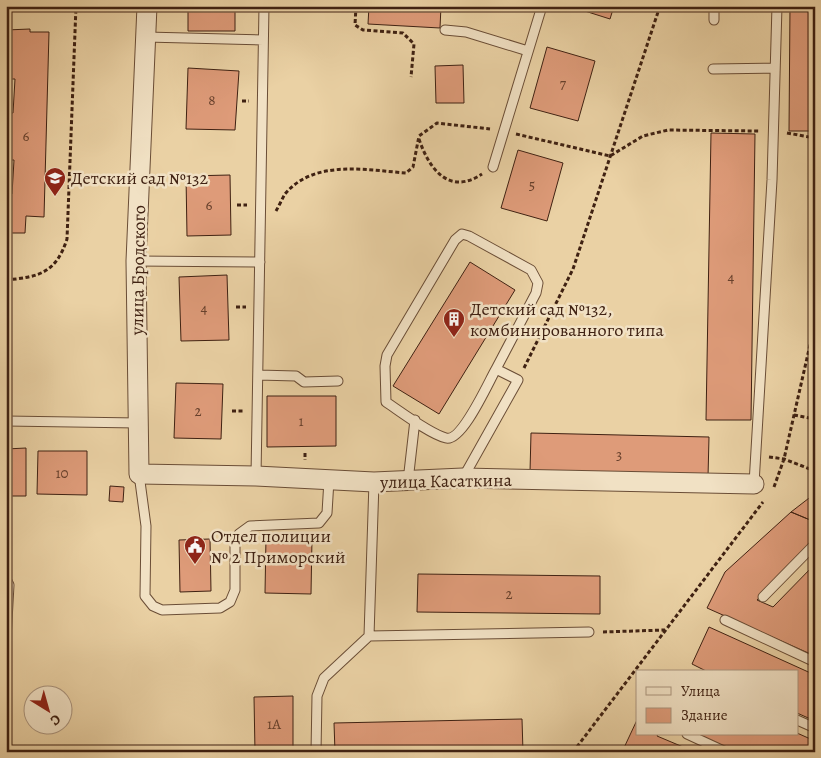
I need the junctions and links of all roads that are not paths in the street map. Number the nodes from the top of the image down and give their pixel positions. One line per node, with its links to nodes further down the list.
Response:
1 (147, 6): 8 (street, улица Бродского)
2 (264, 6): 9 (lane)
3 (542, 6): 10 (lane)
4 (714, 6): 6 (lane)
5 (777, 6): 11 (lane)
6 (714, 20)
7 (445, 30): 10 (lane)
8 (146, 37): 9 (lane); 14 (street, улица Бродского)
9 (263, 40): 15 (lane)
10 (528, 51): 13 (lane)
11 (775, 68): 12 (lane); 28 (lane)
12 (713, 69)
13 (493, 167)
14 (136, 261): 15 (lane); 21 (street, улица Бродского)
15 (260, 262): 17 (lane)
16 (496, 369): 19 (lane); 19 (lane); 24 (lane)
17 (258, 375): 18 (lane); 23 (lane)
18 (338, 382)
19 (415, 420): 26 (lane)
20 (6, 421): 21 (lane)
21 (138, 423): 22 (street, улица Бродского)
22 (139, 474): 23 (street, улица Касаткина); 25 (lane)
23 (256, 476): 25 (street, улица Касаткина)
24 (463, 478): 26 (street, улица Касаткина); 28 (street, улица Касаткина)
25 (329, 480): 27 (street, улица Касаткина)
26 (408, 481): 27 (street, улица Касаткина)
27 (374, 482): 34 (lane)
28 (754, 484)
29 (815, 544): 31 (lane)
30 (6, 579): 35 (lane)
31 (763, 597)
32 (725, 620): 36 (lane)
33 (590, 632): 34 (lane)
34 (369, 636): 40 (lane)
35 (6, 639)
36 (815, 662)
37 (798, 720): 38 (lane)
38 (815, 728)
39 (691, 736): 41 (lane)
40 (316, 752)
41 (726, 752)

